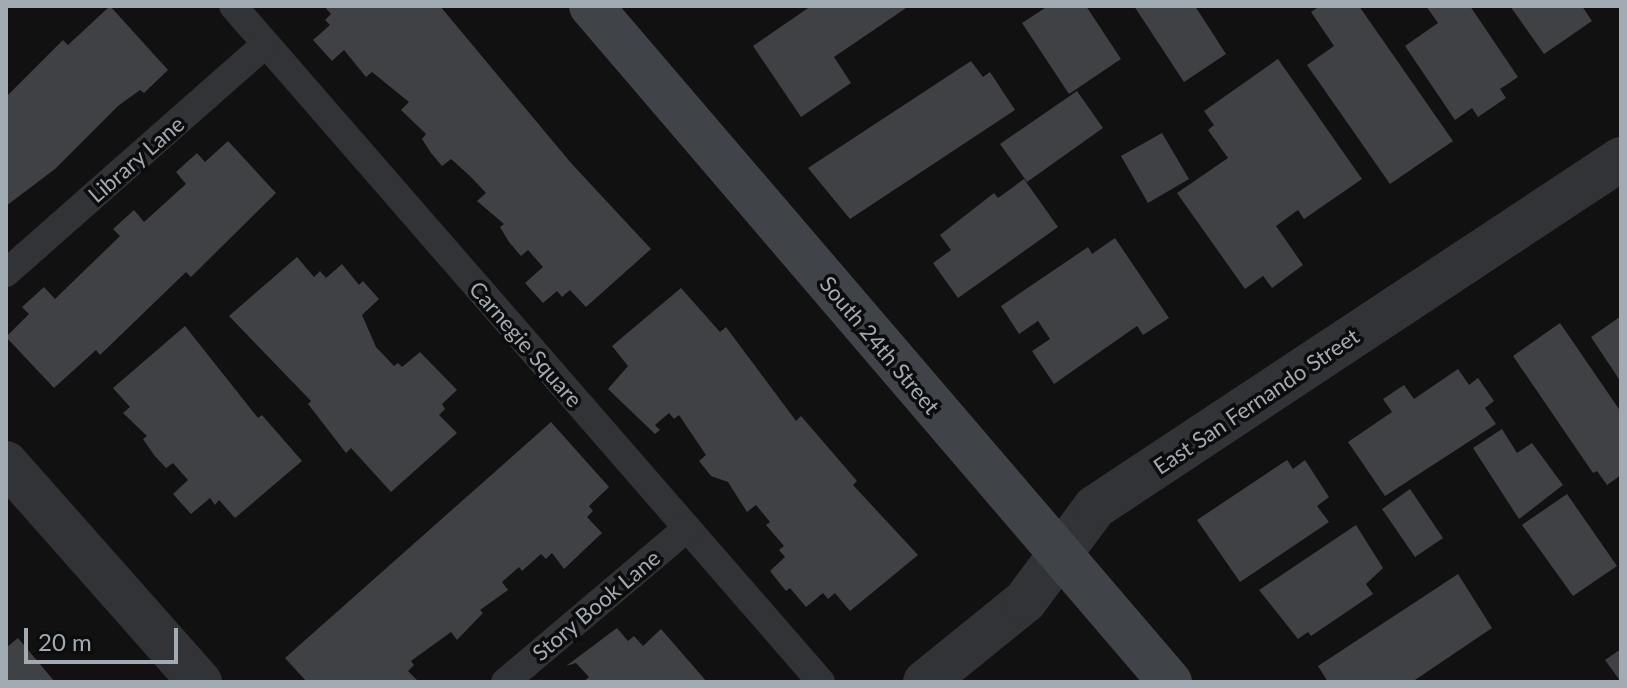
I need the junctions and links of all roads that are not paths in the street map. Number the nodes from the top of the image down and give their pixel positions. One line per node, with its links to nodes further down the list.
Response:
1 (233, 6): 3 (lane, Carnegie Square)
2 (591, 6): 8 (main road, South 24th Street)
3 (266, 44): 5 (lane, Library Lane); 7 (lane, Carnegie Square)
4 (1621, 159): 8 (street, East San Fernando Street)
5 (6, 273)
6 (6, 463): 9 (street)
7 (686, 529): 10 (lane, Story Book Lane); 11 (lane, Carnegie Square)
8 (1058, 554): 12 (street, East San Fernando Street); 13 (main road, South 24th Street)
9 (200, 682)
10 (505, 682)
11 (821, 682)
12 (925, 682)
13 (1170, 682)

